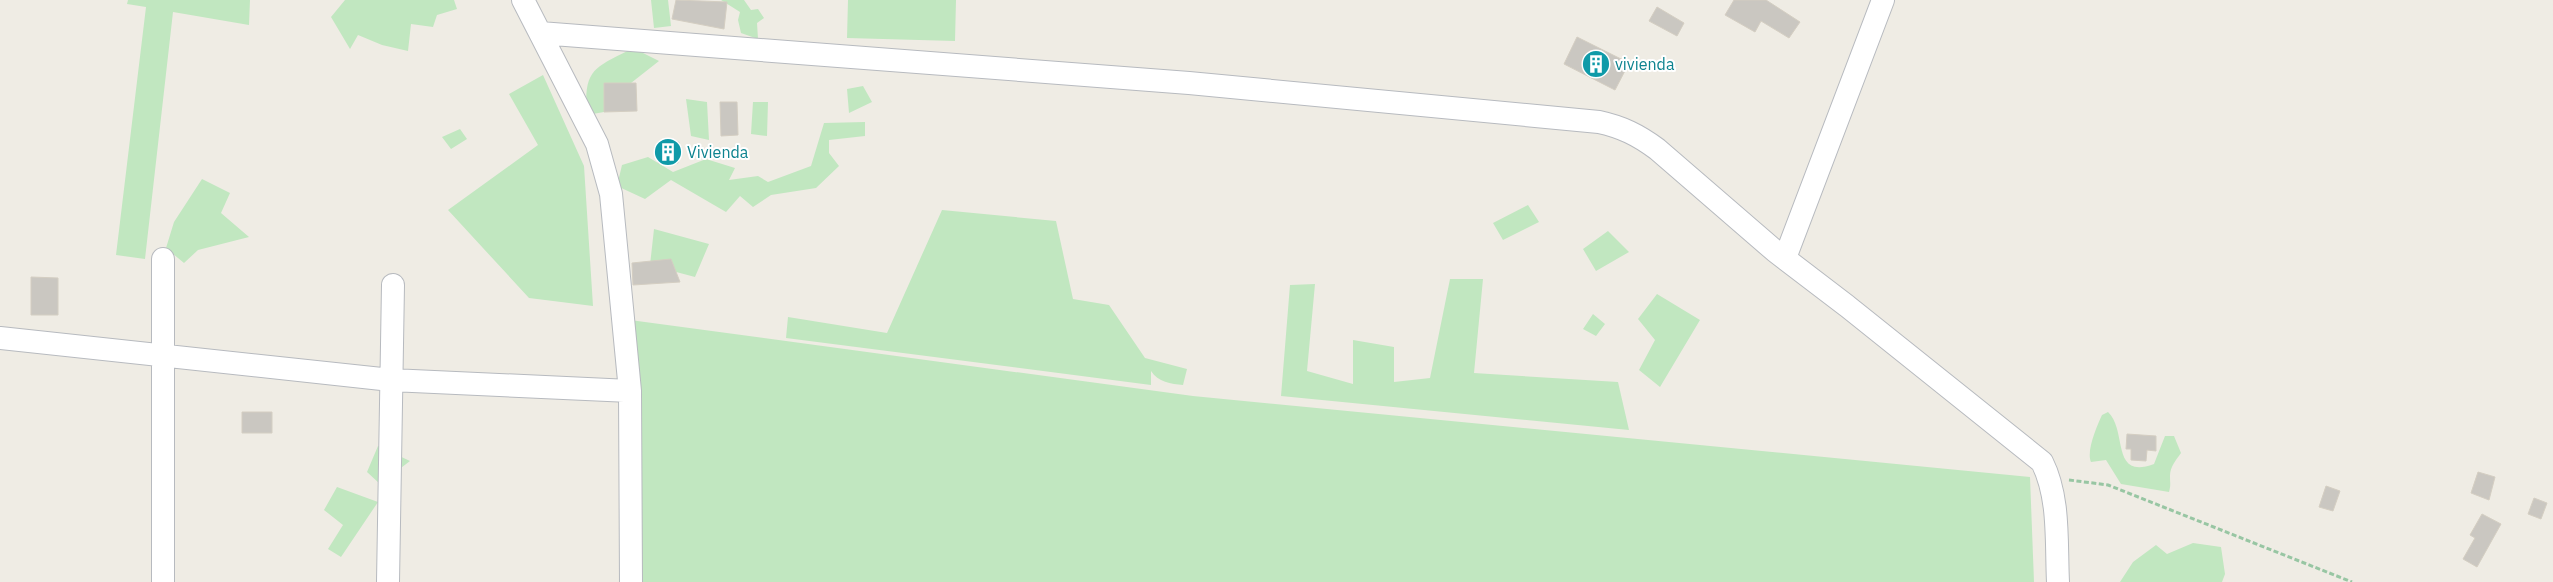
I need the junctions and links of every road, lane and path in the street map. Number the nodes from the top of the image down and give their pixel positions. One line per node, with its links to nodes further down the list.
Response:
1 (523, 0): 3 (street)
2 (1883, 0): 4 (street)
3 (540, 33): 4 (street); 10 (street)
4 (1785, 258): 11 (street)
5 (163, 259): 8 (street)
6 (393, 284): 9 (street)
7 (0, 338): 8 (street)
8 (163, 357): 9 (street); 12 (street)
9 (391, 380): 10 (street); 13 (street)
10 (630, 391): 14 (street)
11 (2050, 479): 15 (street); 16 (path)
12 (163, 582)
13 (388, 582)
14 (631, 582)
15 (2058, 582)
16 (2352, 582)

